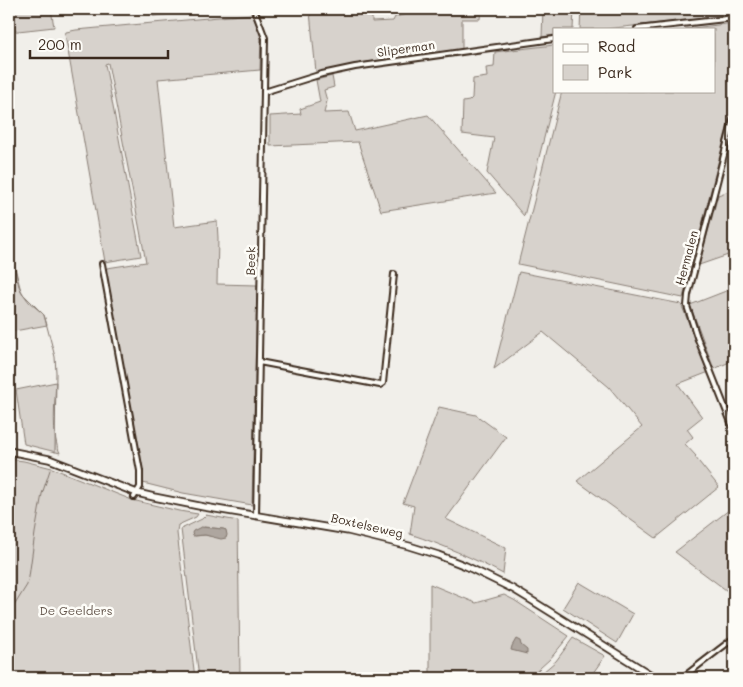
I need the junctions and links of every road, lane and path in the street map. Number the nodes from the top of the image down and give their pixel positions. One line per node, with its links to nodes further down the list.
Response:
1 (254, 9): 5 (street, Beek)
2 (734, 18): 3 (street)
3 (646, 28)
4 (553, 39): 5 (street, Sliperman)
5 (264, 92): 9 (street, Beek)
6 (734, 116): 10 (street, Hermalen)
7 (102, 264): 12 (street)
8 (394, 274): 9 (street)
9 (259, 362): 13 (street, Beek)
10 (734, 430)
11 (9, 451): 12 (main road, Boxtelseweg)
12 (135, 495): 13 (main road, Boxtelseweg)
13 (256, 515): 15 (main road, Boxtelseweg)
14 (734, 638): 16 (street)
15 (656, 678)
16 (682, 678)

